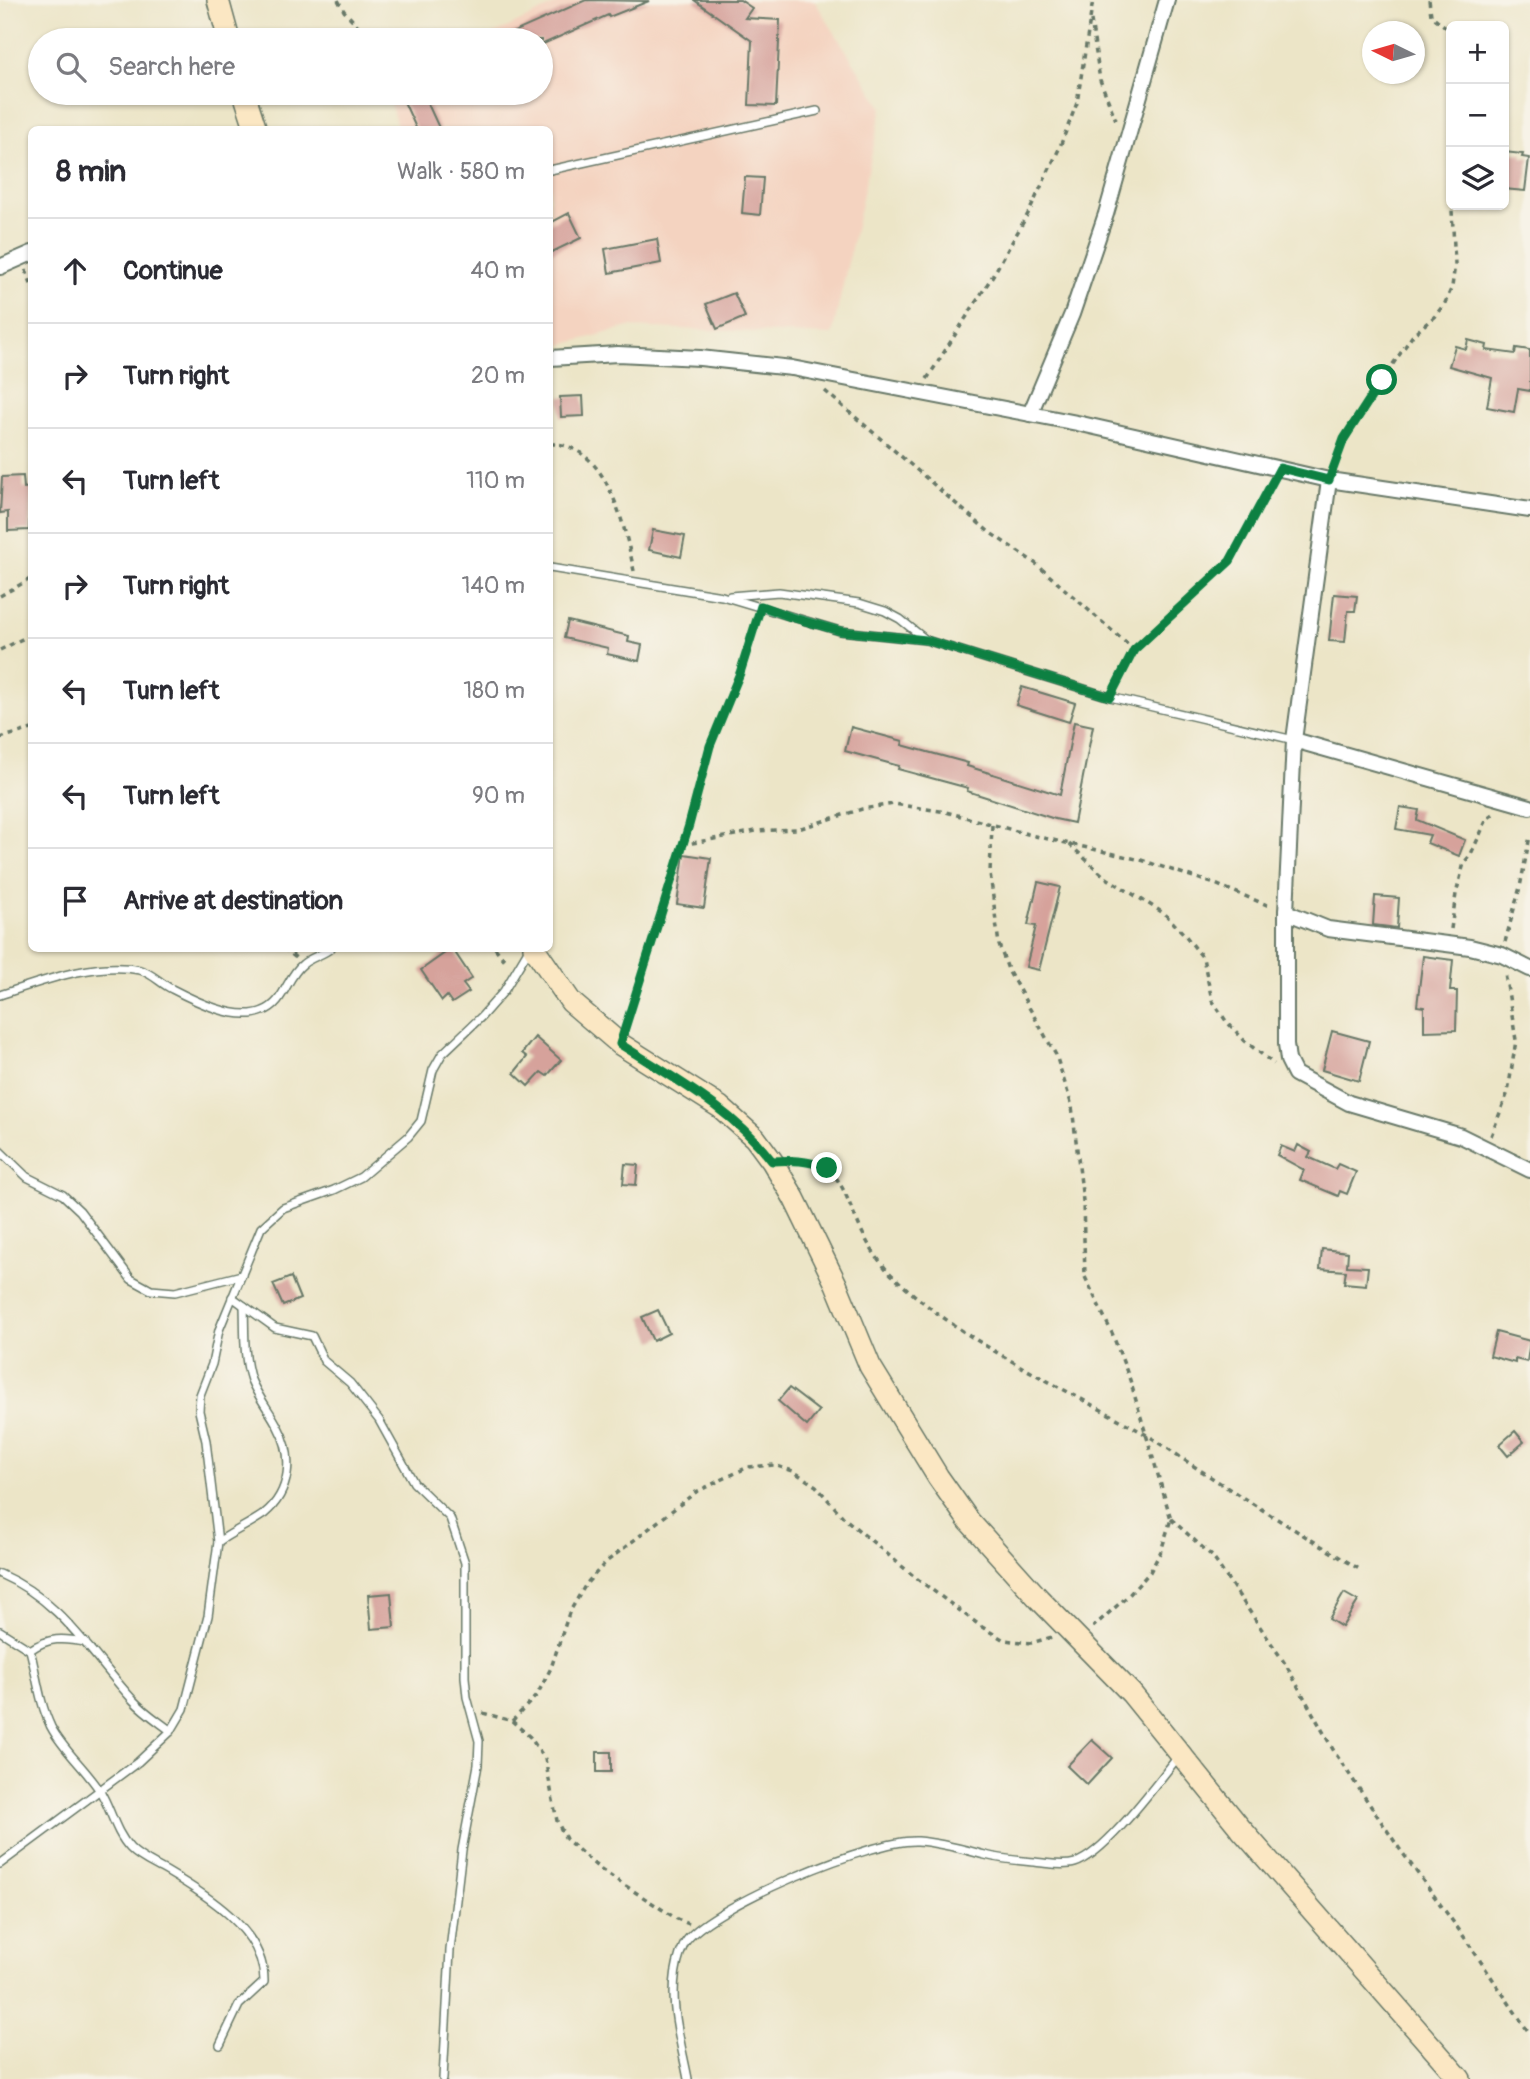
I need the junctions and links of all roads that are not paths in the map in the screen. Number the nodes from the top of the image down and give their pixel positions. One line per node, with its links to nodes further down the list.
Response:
1 (219, 0): 3 (main road)
2 (1167, 0): 11 (street)
3 (226, 28)
4 (248, 105): 6 (main road)
5 (817, 111): 7 (lane)
6 (255, 126)
7 (553, 169)
8 (28, 255): 9 (street)
9 (0, 267)
10 (553, 358): 11 (street)
11 (1030, 414): 12 (street)
12 (1329, 480): 13 (street); 17 (street)
13 (1530, 510)
14 (553, 569): 15 (lane)
15 (723, 596): 16 (lane); 16 (lane)
16 (926, 640): 17 (lane)
17 (1294, 740): 18 (street); 19 (street)
18 (1530, 807)
19 (1286, 912): 23 (street); 26 (street)
20 (324, 952): 24 (lane)
21 (529, 952): 27 (lane)
22 (535, 952): 36 (main road)
23 (1530, 969)
24 (0, 995)
25 (0, 1151): 27 (lane)
26 (1530, 1170)
27 (242, 1275): 28 (lane)
28 (232, 1297): 29 (lane); 30 (lane)
29 (244, 1306): 30 (lane); 40 (lane)
30 (218, 1542): 35 (lane)
31 (0, 1574): 33 (lane)
32 (0, 1631): 34 (lane)
33 (86, 1642): 34 (lane); 35 (lane)
34 (30, 1650): 37 (lane)
35 (171, 1731): 37 (lane)
36 (1181, 1754): 41 (lane); 42 (main road)
37 (100, 1791): 38 (lane); 39 (lane)
38 (0, 1864)
39 (220, 2045)
40 (443, 2079)
41 (688, 2079)
42 (1460, 2079)

